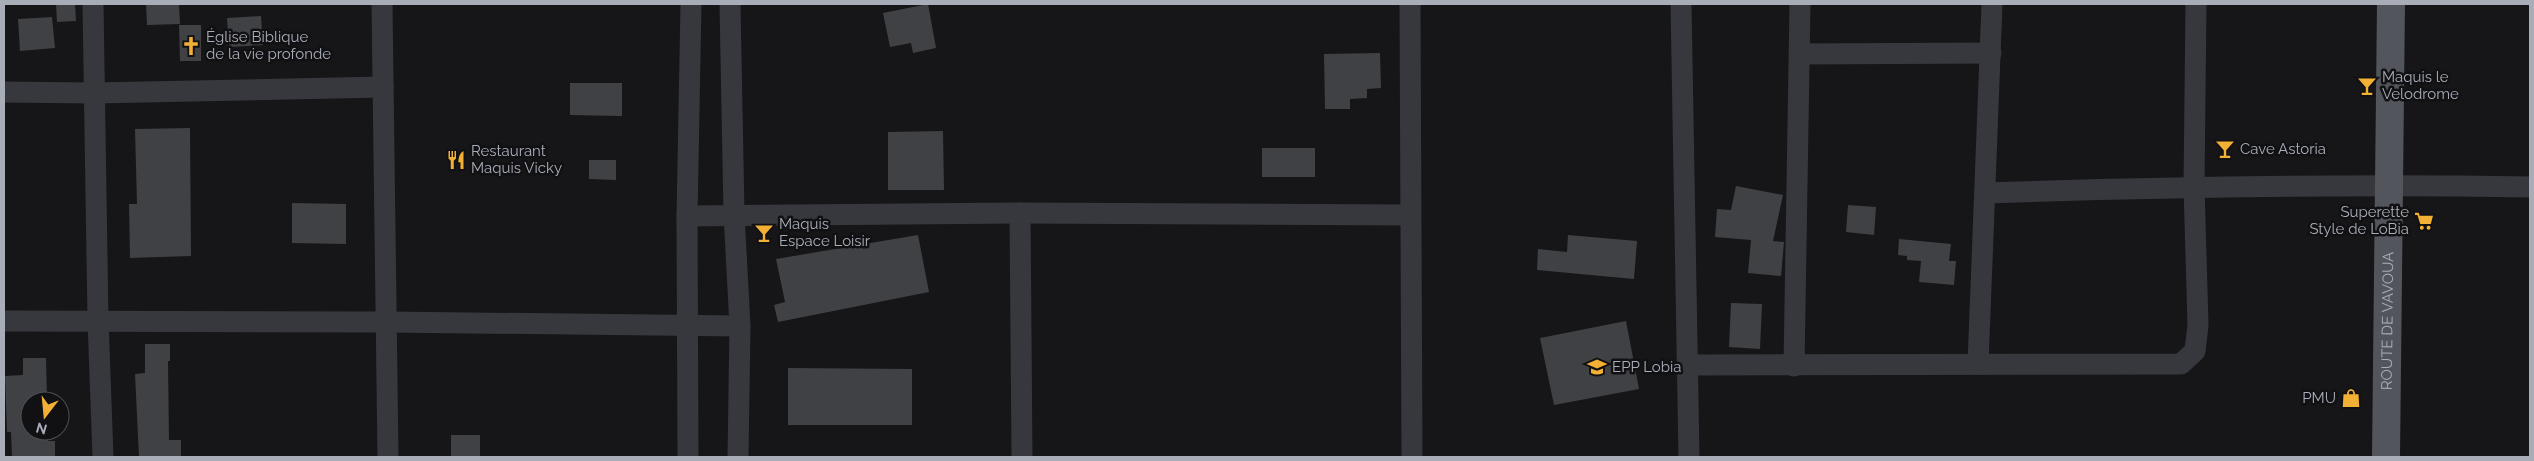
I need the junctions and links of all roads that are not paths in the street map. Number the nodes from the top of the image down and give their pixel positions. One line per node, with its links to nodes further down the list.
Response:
1 (93, 4): 15 (street)
2 (382, 4): 13 (street)
3 (691, 4): 22 (street)
4 (730, 4): 21 (street)
5 (1410, 4): 23 (street)
6 (1681, 4): 30 (street)
7 (1800, 4): 12 (street)
8 (1992, 4): 11 (street)
9 (2196, 4): 17 (street)
10 (2391, 4): 16 (main road, ROUTE DE VAVOUA)
11 (1991, 53): 12 (street); 19 (street)
12 (1800, 54): 31 (street)
13 (384, 87): 15 (street); 26 (street)
14 (4, 92): 15 (street)
15 (94, 93): 24 (street)
16 (2390, 185): 17 (street); 18 (street); 39 (main road, ROUTE DE VAVOUA)
17 (2194, 186): 19 (street); 29 (street)
18 (2530, 187)
19 (1984, 193): 29 (street)
20 (1020, 213): 21 (street); 23 (street); 36 (street)
21 (734, 214): 22 (street); 28 (street)
22 (687, 216): 27 (street)
23 (1410, 216): 37 (street)
24 (98, 320): 25 (street); 26 (street); 32 (street)
25 (4, 321)
26 (388, 322): 27 (street); 33 (street)
27 (687, 326): 28 (street); 34 (street)
28 (740, 326): 35 (street)
29 (1978, 364): 31 (street)
30 (1688, 365): 31 (street); 38 (street)
31 (1794, 366)
32 (103, 457)
33 (388, 457)
34 (688, 457)
35 (738, 457)
36 (1022, 457)
37 (1412, 457)
38 (1689, 457)
39 (2386, 457)

